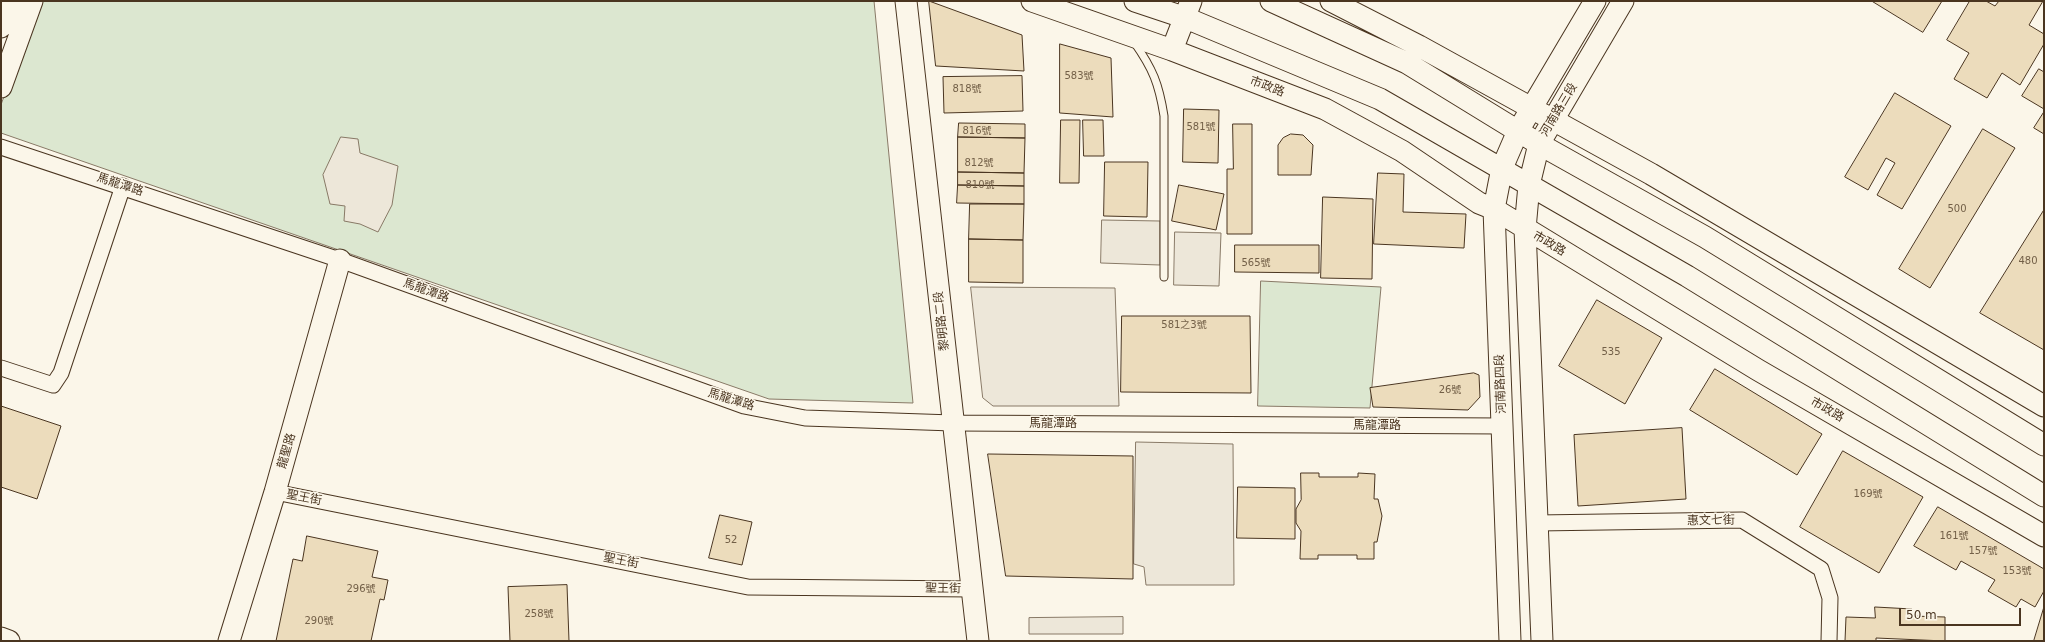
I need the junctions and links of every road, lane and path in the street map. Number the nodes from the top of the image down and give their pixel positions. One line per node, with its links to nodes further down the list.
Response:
1 (11, 1): 11 (street)
2 (32, 1): 14 (street)
3 (906, 1): 29 (street, 黎明路二段)
4 (1032, 1): 12 (street, 市政路)
5 (1135, 1): 10 (street)
6 (1271, 1): 17 (street)
7 (1331, 1): 15 (street)
8 (1595, 1): 15 (street, 河南路三段)
9 (1623, 1): 16 (street, 河南路三段)
10 (1189, 9): 13 (street); 20 (street)
11 (1, 27)
12 (1129, 35): 13 (street, 市政路); 26 (lane)
13 (1172, 50): 23 (street, 市政路)
14 (1, 87)
15 (1532, 107): 16 (street); 17 (street, 河南路三段)
16 (1554, 119): 18 (street, 河南路三段); 28 (street)
17 (1518, 131): 18 (street); 20 (street, 河南路四段)
18 (1539, 144): 21 (street, 河南路三段); 31 (street)
19 (1, 147): 22 (street, 馬龍潭路)
20 (1502, 168): 21 (street); 23 (street, 河南路四段)
21 (1529, 184): 24 (street, 河南路三段); 33 (street)
22 (123, 186): 25 (street, 馬龍潭路); 27 (street)
23 (1494, 208): 24 (street, 市政路); 30 (street, 河南路四段)
24 (1525, 229): 34 (street); 35 (street, 市政路)
25 (340, 260): 29 (street, 馬龍潭路); 32 (street, 龍聖路)
26 (1164, 277)
27 (1, 368)
28 (2044, 406)
29 (953, 423): 30 (street, 馬龍潭路); 36 (street, 黎明路二段)
30 (1502, 426): 41 (street, 河南路四段)
31 (2044, 445)
32 (275, 492): 36 (street, 聖王街); 39 (street, 龍聖路)
33 (2044, 496)
34 (1537, 523): 42 (street); 43 (street, 惠文七街)
35 (2044, 536)
36 (972, 589): 40 (street, 黎明路二段)
37 (1, 638): 38 (street)
38 (9, 641)
39 (229, 641)
40 (978, 641)
41 (1510, 641)
42 (1542, 641)
43 (1830, 641)

